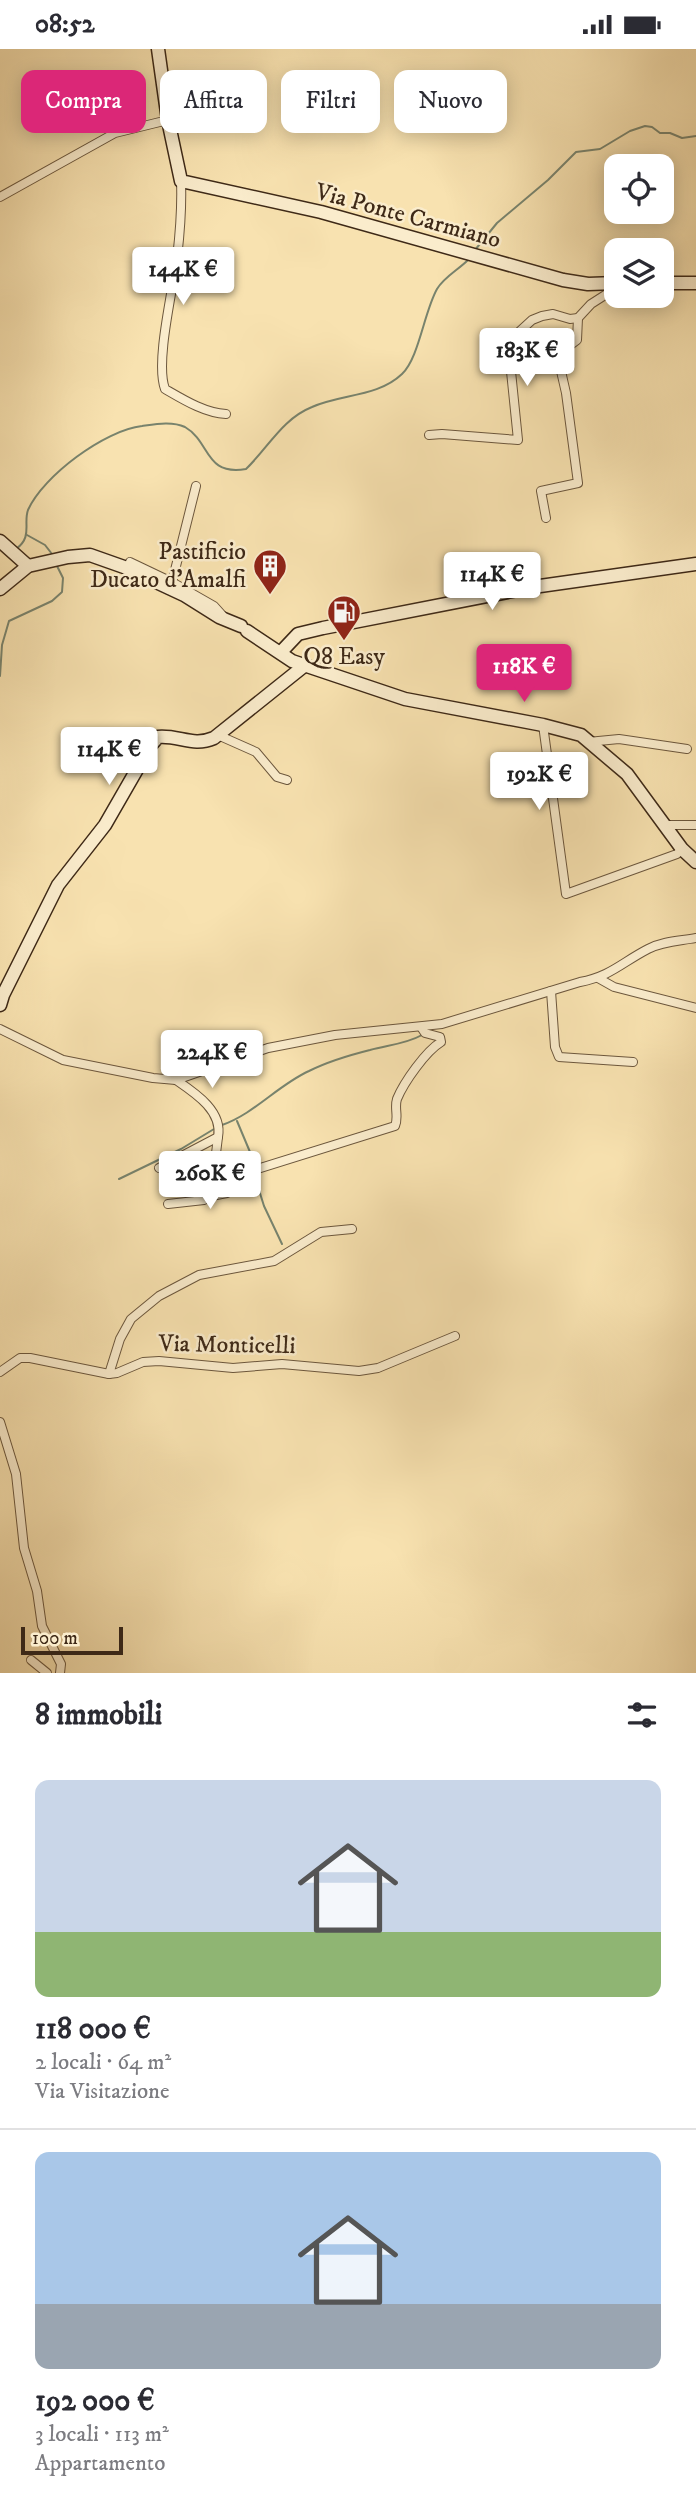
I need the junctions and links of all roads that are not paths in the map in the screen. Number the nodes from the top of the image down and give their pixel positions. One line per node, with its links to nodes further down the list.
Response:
1 (158, 49): 2 (street)
2 (161, 70)
3 (160, 122): 6 (street)
4 (172, 133): 5 (street)
5 (186, 183): 9 (street, Via Ponte Carmiano); 12 (street)
6 (0, 197)
7 (674, 283): 8 (street)
8 (696, 283)
9 (604, 285)
10 (604, 295): 11 (street, Via Ponte Carmiano)
11 (578, 317): 13 (street); 15 (street)
12 (226, 414)
13 (429, 436)
14 (197, 486): 20 (street)
15 (546, 519)
16 (0, 541): 19 (street)
17 (131, 562): 20 (street)
18 (696, 564): 23 (street)
19 (28, 566): 21 (street); 22 (street)
20 (172, 582): 22 (street)
21 (0, 589)
22 (226, 620): 23 (street)
23 (281, 652): 24 (street)
24 (304, 666): 25 (street); 26 (street)
25 (543, 725): 27 (street); 32 (street)
26 (220, 736): 29 (street); 37 (street)
27 (588, 742): 28 (street); 30 (street)
28 (687, 749)
29 (287, 780)
30 (664, 825): 31 (street); 32 (street)
31 (696, 825)
32 (681, 849): 33 (street)
33 (696, 862)
34 (696, 939): 35 (street)
35 (598, 978): 36 (street); 38 (street)
36 (551, 995): 40 (street); 41 (street)
37 (0, 1005)
38 (696, 1008)
39 (0, 1029): 42 (street)
40 (425, 1031): 42 (street); 45 (street)
41 (633, 1062)
42 (176, 1080): 43 (street)
43 (218, 1137): 44 (street); 47 (street)
44 (159, 1168)
45 (251, 1171)
46 (227, 1193): 47 (street)
47 (211, 1194): 48 (street)
48 (168, 1204)
49 (352, 1229): 52 (street)
50 (455, 1336): 52 (street, Via Monticelli)
51 (0, 1372): 52 (street, Via Monticelli)
52 (109, 1374)
53 (0, 1422): 56 (street)
54 (31, 1660): 55 (street)
55 (47, 1673)
56 (60, 1673)

